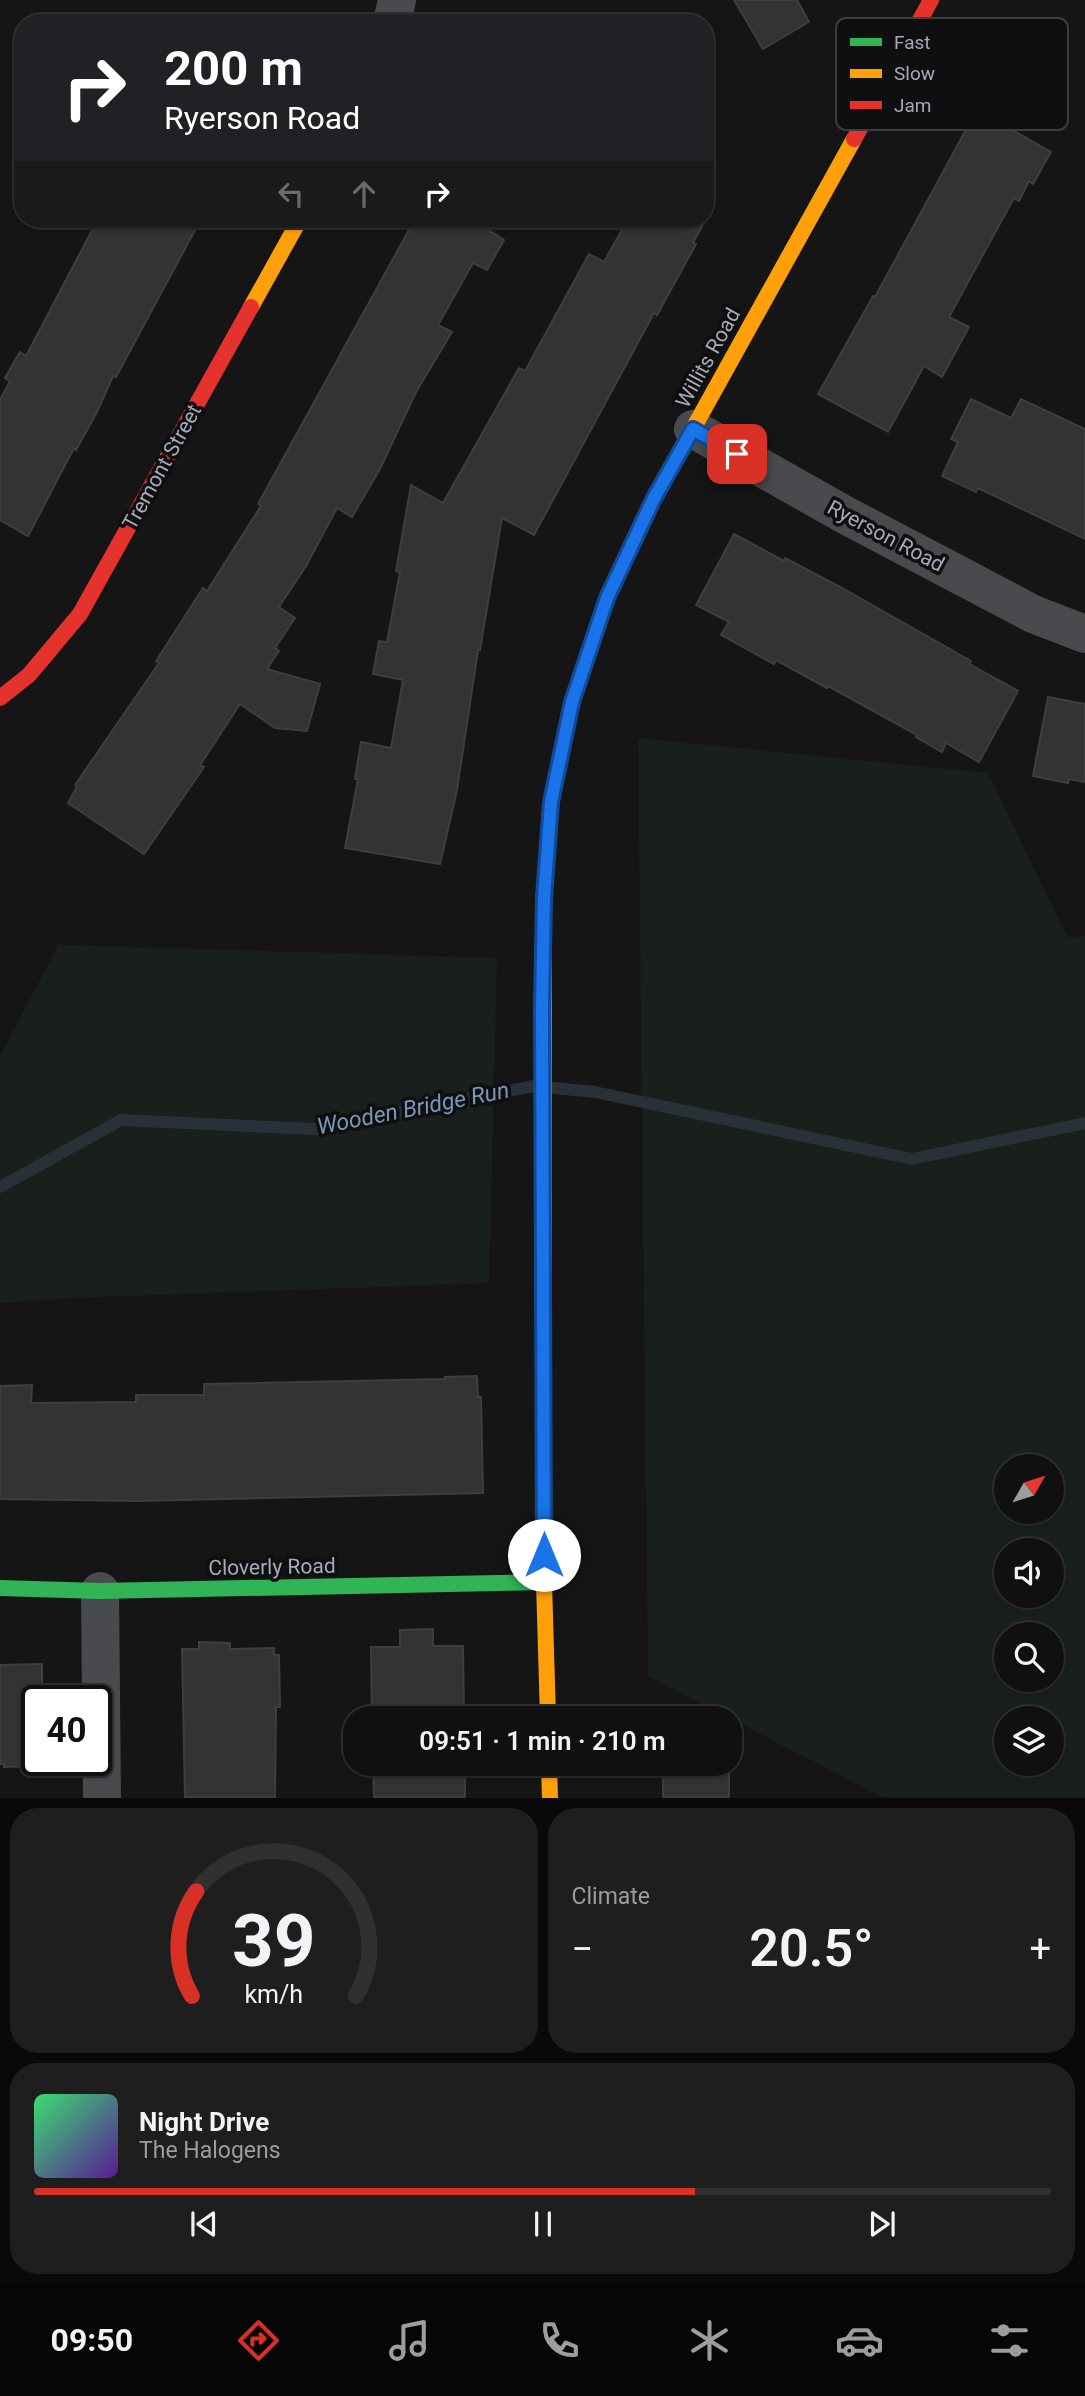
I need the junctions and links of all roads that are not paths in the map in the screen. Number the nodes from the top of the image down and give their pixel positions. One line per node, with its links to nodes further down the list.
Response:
1 (931, 0): 2 (street, Willits Road)
2 (921, 18)
3 (859, 130): 5 (street, Willits Road)
4 (295, 228): 7 (street, Tremont Street)
5 (693, 429): 6 (street, Ryerson Road); 8 (street, Willits Road)
6 (1085, 634)
7 (0, 698)
8 (544, 1582): 10 (street, Cloverly Road); 11 (street, Willits Road)
9 (0, 1588): 10 (street, Cloverly Road)
10 (100, 1591): 13 (street)
11 (548, 1706)
12 (549, 1776): 14 (street)
13 (102, 1797)
14 (550, 1797)

